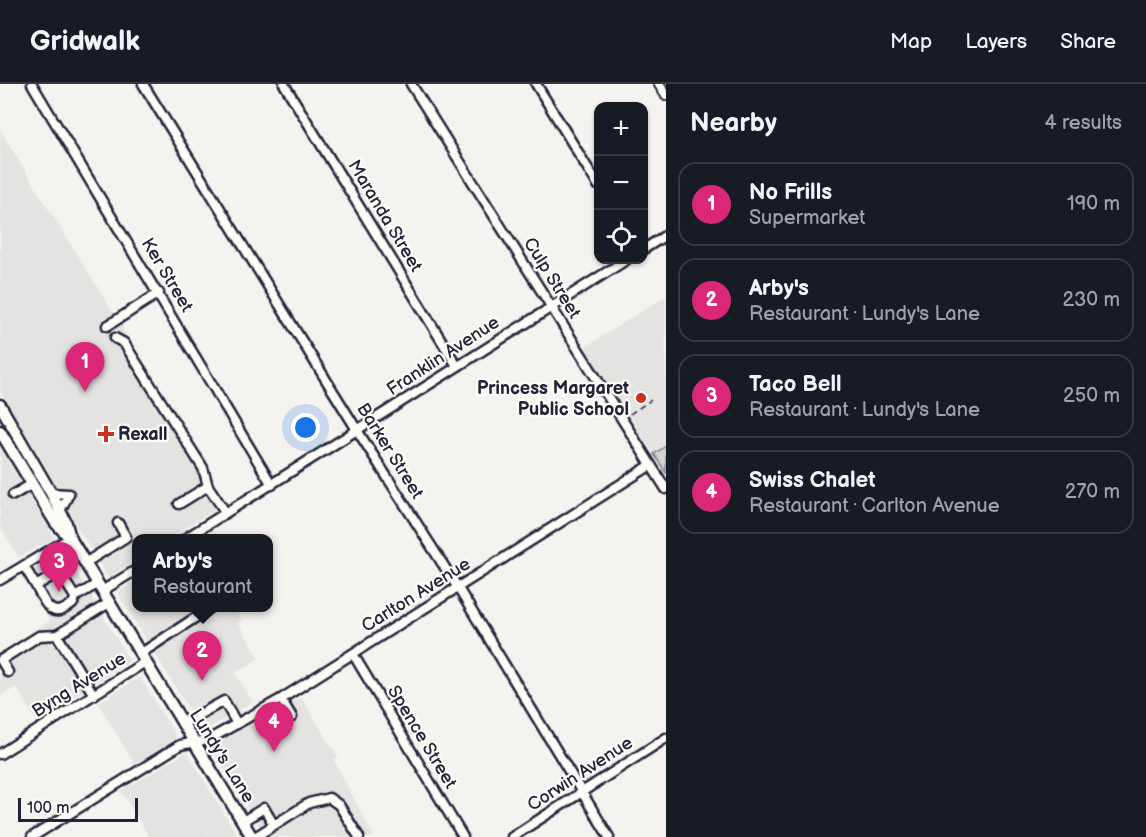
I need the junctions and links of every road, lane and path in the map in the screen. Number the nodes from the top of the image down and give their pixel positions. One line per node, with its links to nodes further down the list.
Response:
1 (32, 84): 12 (street, Ker Street)
2 (143, 84): 20 (street, Barker Street)
3 (284, 84): 16 (street, Maranda Street)
4 (411, 84): 13 (street, Culp Street)
5 (536, 84): 8 (street)
6 (659, 84): 7 (street)
7 (666, 95)
8 (594, 178)
9 (666, 235): 10 (street)
10 (648, 246)
11 (620, 264): 13 (street, Franklin Avenue)
12 (159, 293): 14 (street); 24 (street, Ker Street)
13 (550, 307): 16 (street, Franklin Avenue); 19 (street, Culp Street)
14 (108, 326)
15 (115, 338): 25 (street)
16 (457, 366): 20 (street, Franklin Avenue)
17 (651, 400): 19 (path)
18 (0, 405): 32 (main road, Lundy's Lane)
19 (621, 419): 22 (street, Culp Street)
20 (357, 430): 24 (street, Franklin Avenue); 39 (street, Barker Street)
21 (1, 434): 23 (main road, Lundy's Lane)
22 (651, 465): 26 (street, Culp Street); 39 (street, Carlton Avenue)
23 (32, 484): 27 (street); 32 (main road, Lundy's Lane)
24 (272, 484): 29 (street, Franklin Avenue)
25 (208, 486): 28 (street); 29 (street)
26 (666, 489)
27 (13, 495)
28 (179, 504)
29 (226, 513): 31 (street, Franklin Avenue)
30 (118, 523): 33 (street)
31 (192, 534)
32 (70, 538): 33 (main road, Lundy's Lane); 34 (street)
33 (85, 563): 38 (main road, Lundy's Lane)
34 (24, 566): 36 (street); 37 (street)
35 (132, 572): 38 (street)
36 (0, 580)
37 (36, 586): 40 (street); 40 (street)
38 (100, 587): 40 (street); 41 (main road, Lundy's Lane)
39 (458, 588): 44 (street, Carlton Avenue); 55 (street, Barker Street)
40 (75, 597)
41 (109, 603): 43 (street); 45 (main road, Lundy's Lane)
42 (205, 612): 45 (street, Byng Avenue)
43 (57, 635): 46 (street); 47 (street)
44 (353, 654): 48 (street, Carlton Avenue); 61 (street, Spence Street)
45 (143, 658): 47 (street, Byng Avenue); 50 (main road, Lundy's Lane)
46 (8, 672)
47 (94, 695): 54 (street, Byng Avenue)
48 (281, 699): 49 (street); 51 (street, Carlton Avenue)
49 (292, 717)
50 (182, 724): 51 (street); 53 (main road, Lundy's Lane)
51 (237, 724): 53 (street, Carlton Avenue)
52 (666, 738): 55 (street, Corwin Avenue)
53 (194, 742): 56 (main road, Lundy's Lane); 58 (street, Carlton Avenue)
54 (0, 754)
55 (581, 793): 62 (street, Corwin Avenue); 63 (street, Barker Street)
56 (243, 821): 57 (street); 59 (main road, Lundy's Lane)
57 (274, 825): 59 (street); 60 (street)
58 (32, 837)
59 (254, 837)
60 (359, 837)
61 (463, 837)
62 (512, 837)
63 (609, 837)

